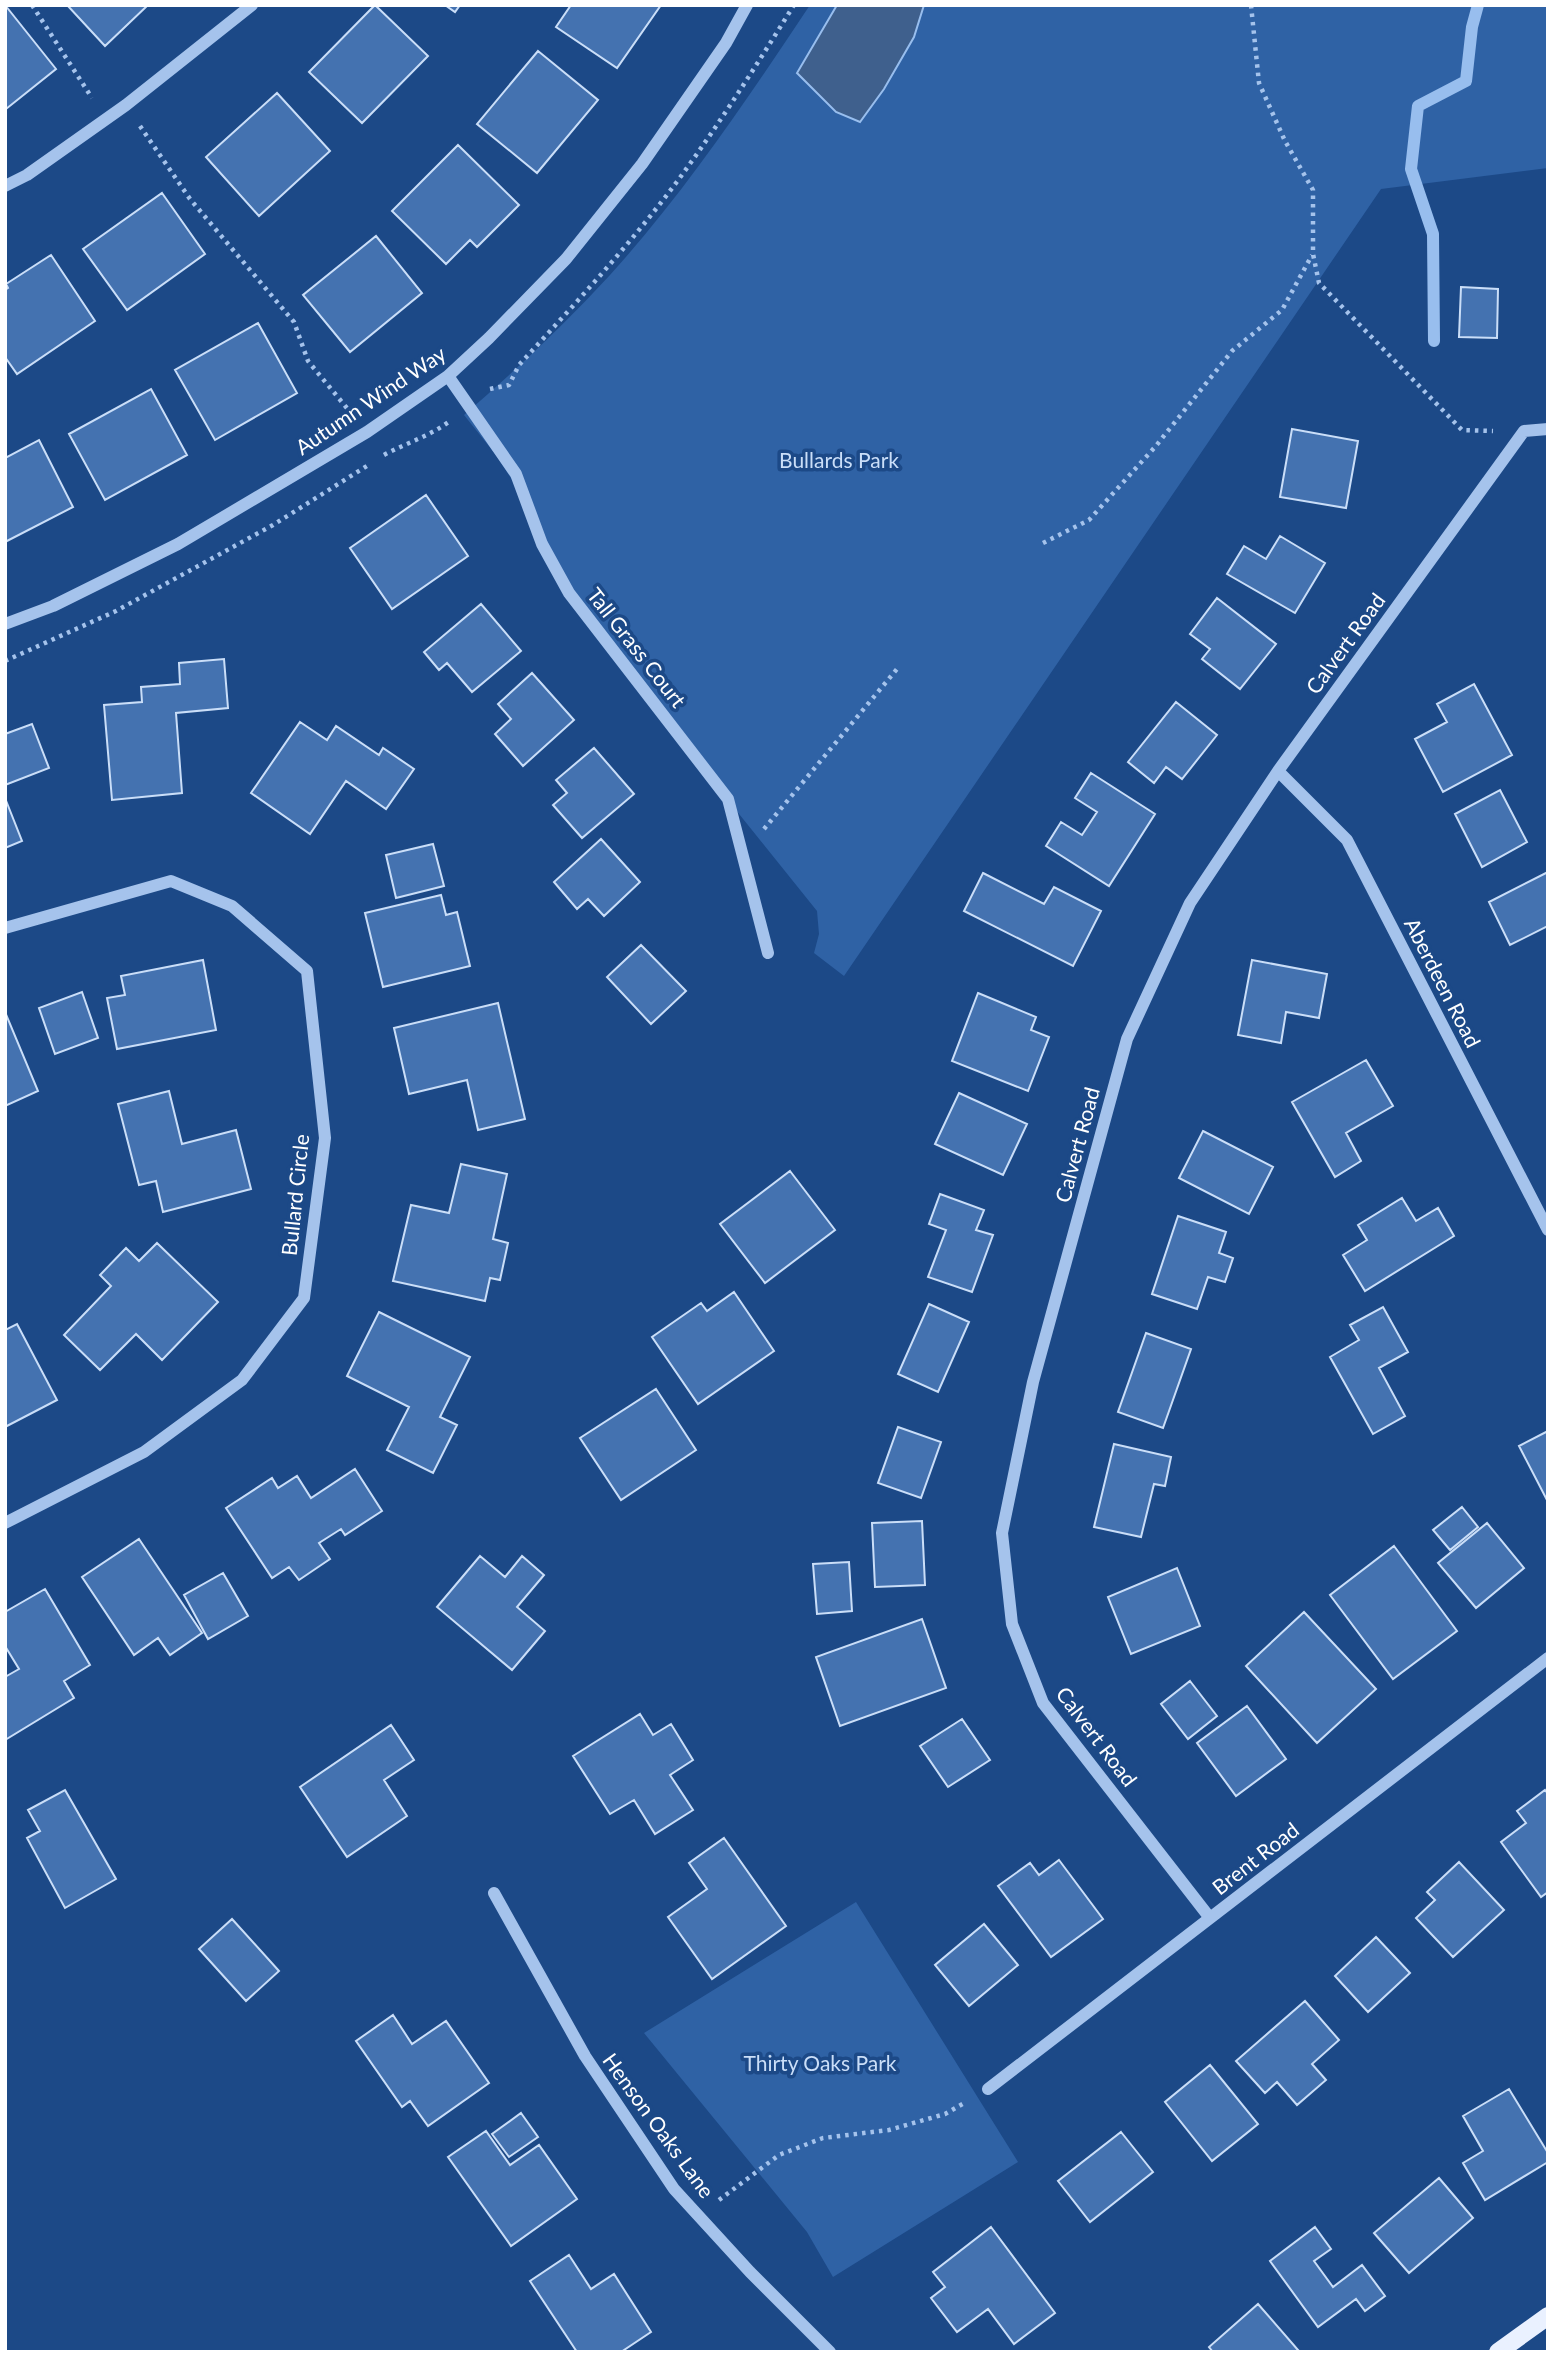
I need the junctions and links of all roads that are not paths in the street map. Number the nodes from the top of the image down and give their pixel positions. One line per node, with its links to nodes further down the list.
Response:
1 (252, 5): 3 (street)
2 (747, 5): 4 (street, Autumn Wind Way)
3 (5, 187)
4 (448, 376): 6 (street, Autumn Wind Way); 9 (street, Tall Grass Court)
5 (1548, 429): 7 (street, Calvert Road)
6 (5, 624)
7 (1278, 771): 10 (street, Aberdeen Road); 14 (street, Calvert Road)
8 (5, 928): 11 (street, Bullard Circle)
9 (768, 953)
10 (1548, 1230)
11 (5, 1522)
12 (1548, 1658): 14 (street, Brent Road)
13 (494, 1893): 17 (street, Henson Oaks Lane)
14 (1210, 1919): 15 (street, Brent Road)
15 (988, 2089)
16 (1548, 2316): 18 (main road)
17 (830, 2352)
18 (1498, 2352)

